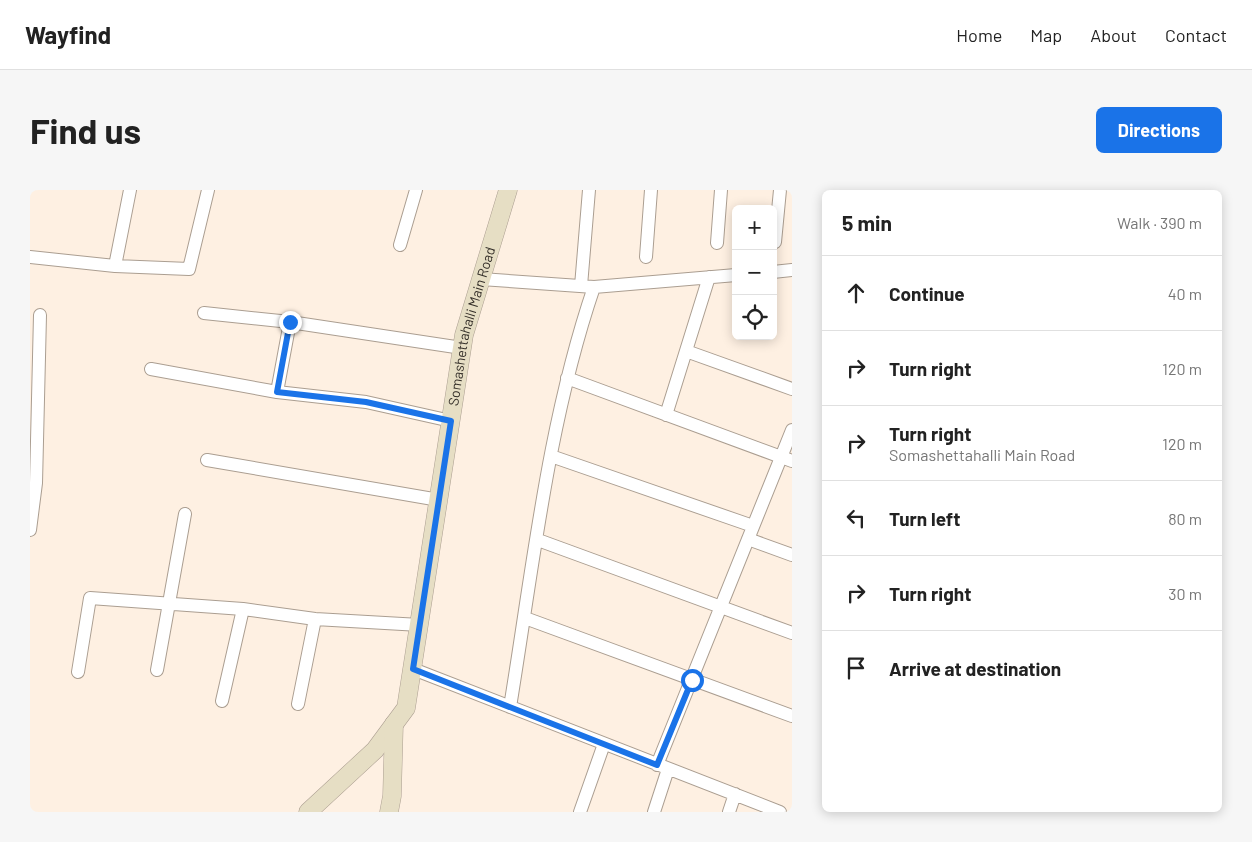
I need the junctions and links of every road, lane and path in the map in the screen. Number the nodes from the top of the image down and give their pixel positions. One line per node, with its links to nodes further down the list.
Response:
1 (130, 190): 14 (street)
2 (208, 190): 14 (street)
3 (416, 190): 11 (street)
4 (508, 190): 19 (street, Somashettahalli Main Road)
5 (589, 190): 20 (street)
6 (651, 190): 13 (street)
7 (721, 190): 10 (street)
8 (780, 190): 9 (street)
9 (777, 221)
10 (717, 243)
11 (400, 245)
12 (30, 257): 14 (street)
13 (646, 257)
14 (115, 266)
15 (792, 270): 16 (street)
16 (777, 272)
17 (732, 275): 18 (street)
18 (709, 277): 21 (street); 26 (street)
19 (481, 280): 20 (street); 25 (street, Somashettahalli Main Road)
20 (581, 286): 21 (street)
21 (594, 287): 28 (street)
22 (204, 313): 24 (street)
23 (40, 315): 37 (street)
24 (290, 322): 25 (street); 30 (street)
25 (462, 348): 32 (street, Somashettahalli Main Road)
26 (686, 351): 29 (street); 31 (street)
27 (151, 368): 30 (street)
28 (567, 378): 31 (street); 34 (street)
29 (792, 389)
30 (277, 392): 32 (street)
31 (666, 414): 35 (street)
32 (451, 421): 38 (street, Somashettahalli Main Road)
33 (792, 430): 35 (street)
34 (551, 456): 40 (street); 43 (street)
35 (787, 459): 40 (street)
36 (207, 460): 38 (street)
37 (33, 482): 41 (street)
38 (439, 500): 50 (street, Somashettahalli Main Road)
39 (185, 514): 45 (street)
40 (753, 526): 42 (street)
41 (30, 530)
42 (748, 538): 44 (street); 46 (street)
43 (538, 540): 46 (street); 48 (street)
44 (792, 555)
45 (171, 603): 47 (street); 53 (street); 54 (street)
46 (721, 607): 51 (street); 55 (street)
47 (243, 609): 49 (street); 56 (street)
48 (525, 618): 55 (street); 58 (street)
49 (315, 619): 50 (street); 57 (street)
50 (420, 625): 52 (street, Somashettahalli Main Road)
51 (792, 633)
52 (413, 669): 58 (street); 60 (street, Somashettahalli Main Road)
53 (157, 670)
54 (78, 672)
55 (692, 680): 59 (street); 62 (street)
56 (222, 701)
57 (298, 704)
58 (510, 707): 61 (street)
59 (792, 716)
60 (394, 724): 64 (street, Somashettahalli Main Road); 65 (street)
61 (604, 744): 62 (street); 66 (street)
62 (663, 767): 63 (street); 67 (street)
63 (735, 794): 68 (street); 69 (street)
64 (308, 812)
65 (388, 812)
66 (580, 812)
67 (654, 812)
68 (729, 812)
69 (780, 812)

